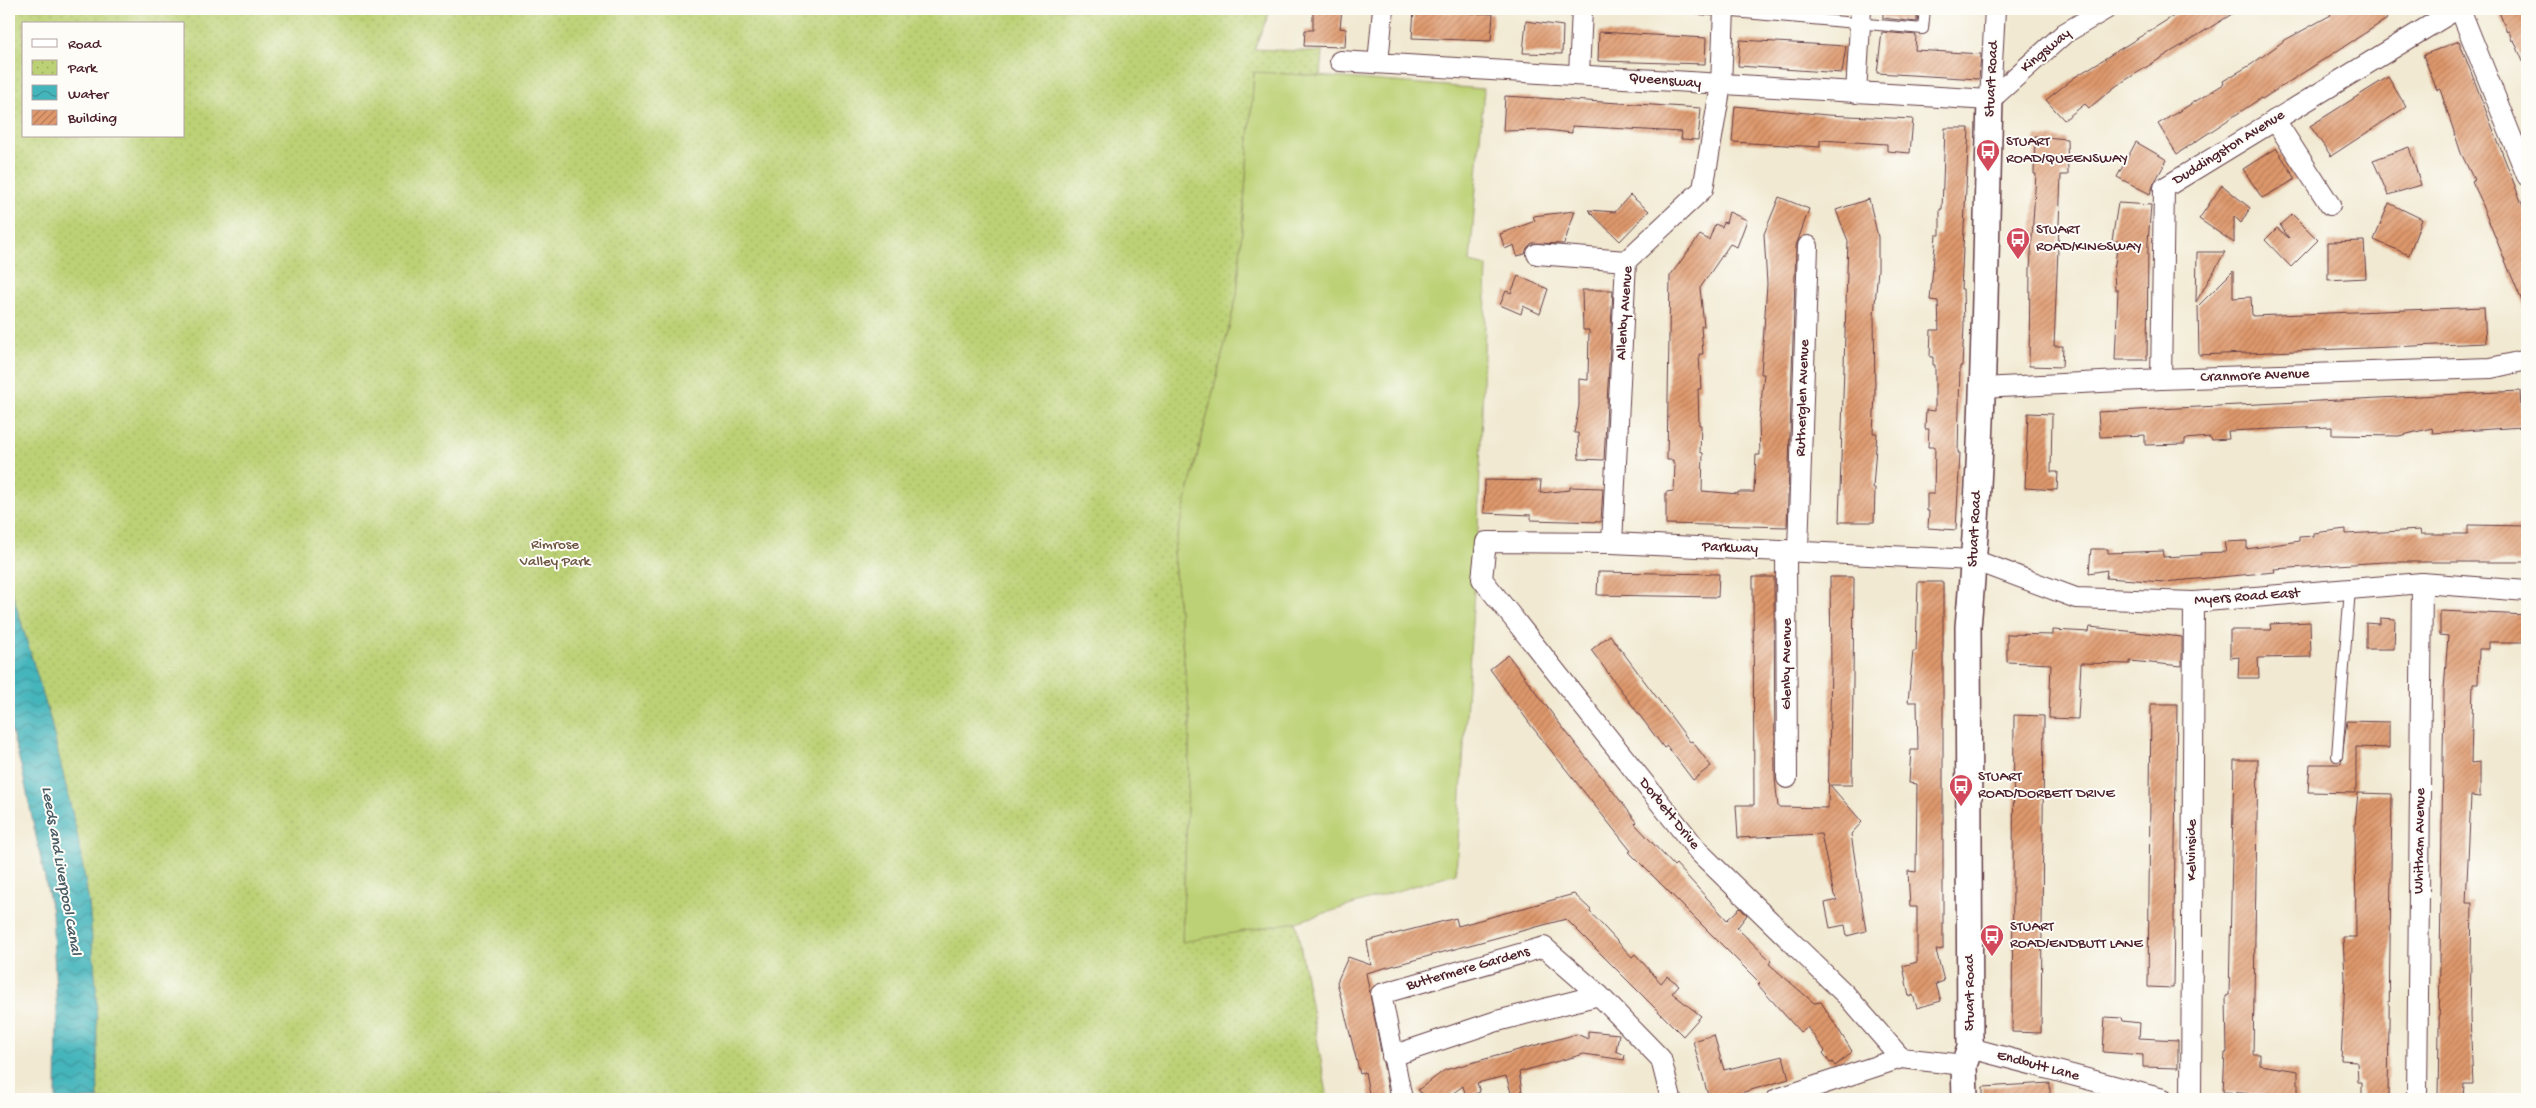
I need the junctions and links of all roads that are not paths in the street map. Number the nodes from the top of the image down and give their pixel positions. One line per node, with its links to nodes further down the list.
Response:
1 (1383, 9): 11 (street)
2 (1582, 9): 12 (street)
3 (1700, 9): 8 (lane)
4 (1925, 9): 9 (lane)
5 (1995, 9): 15 (street, Stuart Road)
6 (2106, 9): 15 (street, Kingsway)
7 (2458, 9): 16 (street, Duddingston Avenue); 17 (street)
8 (1724, 10): 9 (lane); 13 (street, Allenby Avenue)
9 (1860, 16): 14 (street)
10 (1340, 61): 11 (street, Queensway)
11 (1378, 63): 12 (street, Queensway)
12 (1579, 74): 13 (street, Queensway)
13 (1721, 85): 14 (street, Queensway); 21 (street, Allenby Avenue)
14 (1856, 93): 15 (street, Queensway)
15 (1990, 100): 24 (street, Stuart Road)
16 (2275, 120): 18 (street); 23 (street, Duddingston Avenue)
17 (2527, 175)
18 (2330, 205)
19 (1808, 246): 27 (street, Rutherglen Avenue)
20 (1537, 254): 21 (street)
21 (1626, 262): 26 (street, Allenby Avenue)
22 (2527, 360): 23 (street, Cranmore Avenue)
23 (2161, 379): 24 (street, Cranmore Avenue)
24 (1982, 388): 28 (street, Stuart Road)
25 (1486, 542): 26 (street, Parkway); 38 (street, Dorbett Drive)
26 (1612, 543): 27 (street, Parkway)
27 (1792, 550): 28 (street, Parkway); 34 (street, Glenby Avenue)
28 (1974, 560): 32 (street, Myers Road East); 37 (street, Stuart Road)
29 (2422, 583): 30 (street, Myers Road East); 31 (street, Myers Road East); 45 (street, Whitham Avenue)
30 (2350, 589): 32 (street, Myers Road East); 33 (lane)
31 (2527, 591)
32 (2194, 602): 44 (street, Kelvinside)
33 (2337, 756)
34 (1787, 778)
35 (1599, 995): 36 (street); 36 (street, Buttermere Gardens); 40 (street, Buttermere Gardens)
36 (1392, 1056): 39 (street, Buttermere Gardens)
37 (1967, 1057): 38 (street, Endbutt Lane); 42 (street, Stuart Road); 43 (street, Endbutt Lane)
38 (1901, 1058): 41 (street)
39 (1402, 1099)
40 (1671, 1099)
41 (1776, 1099)
42 (1965, 1099)
43 (2163, 1099)
44 (2191, 1099)
45 (2417, 1099)

